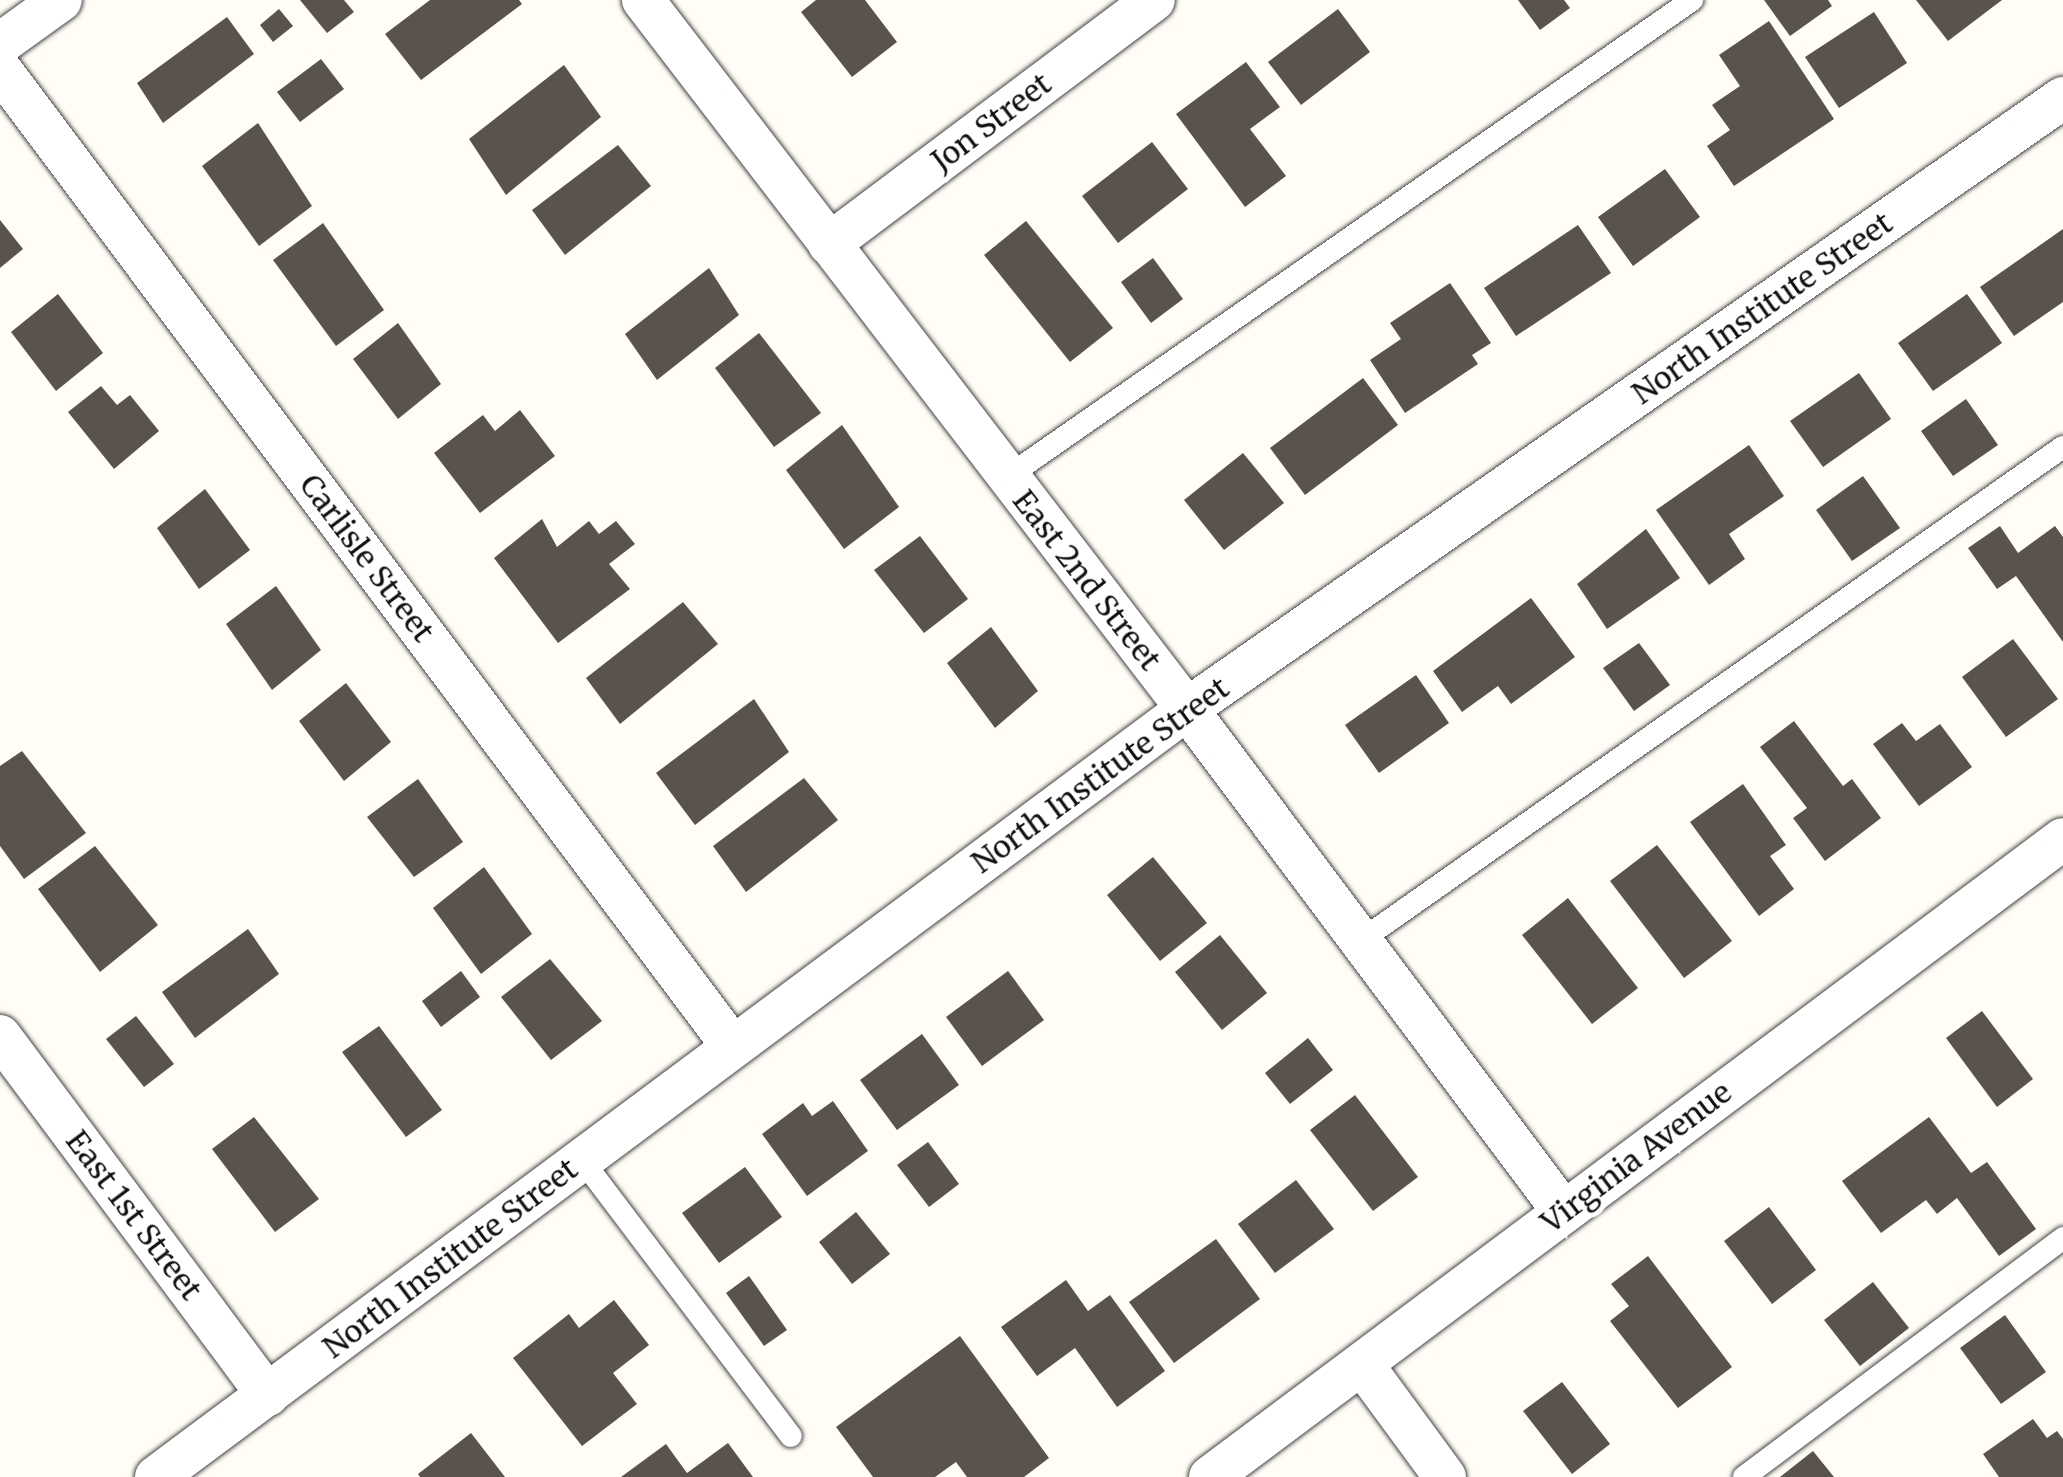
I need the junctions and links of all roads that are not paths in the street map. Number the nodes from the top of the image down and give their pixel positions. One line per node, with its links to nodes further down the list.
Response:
1 (61, 0): 5 (street)
2 (643, 0): 8 (street, East 2nd Street)
3 (1154, 0): 8 (street, Jon Street)
4 (1692, 0): 10 (lane)
5 (0, 44)
6 (0, 69): 15 (street, Carlisle Street)
7 (2063, 98): 11 (street, North Institute Street)
8 (828, 244): 10 (street, East 2nd Street)
9 (2063, 447): 13 (lane)
10 (1008, 477): 11 (street, East 2nd Street)
11 (1186, 710): 13 (street, East 2nd Street); 15 (street, North Institute Street)
12 (2063, 839): 17 (street, Virginia Avenue)
13 (1360, 941): 17 (street, East 2nd Street)
14 (0, 1036): 20 (street, East 1st Street)
15 (733, 1047): 16 (street, North Institute Street)
16 (582, 1160): 20 (street, North Institute Street); 21 (lane)
17 (1563, 1210): 19 (street, Virginia Avenue)
18 (2063, 1238): 25 (lane)
19 (1362, 1364): 23 (street, Virginia Avenue); 24 (street)
20 (268, 1395): 22 (street, North Institute Street)
21 (790, 1436)
22 (156, 1477)
23 (1210, 1477)
24 (1445, 1477)
25 (1744, 1477)

